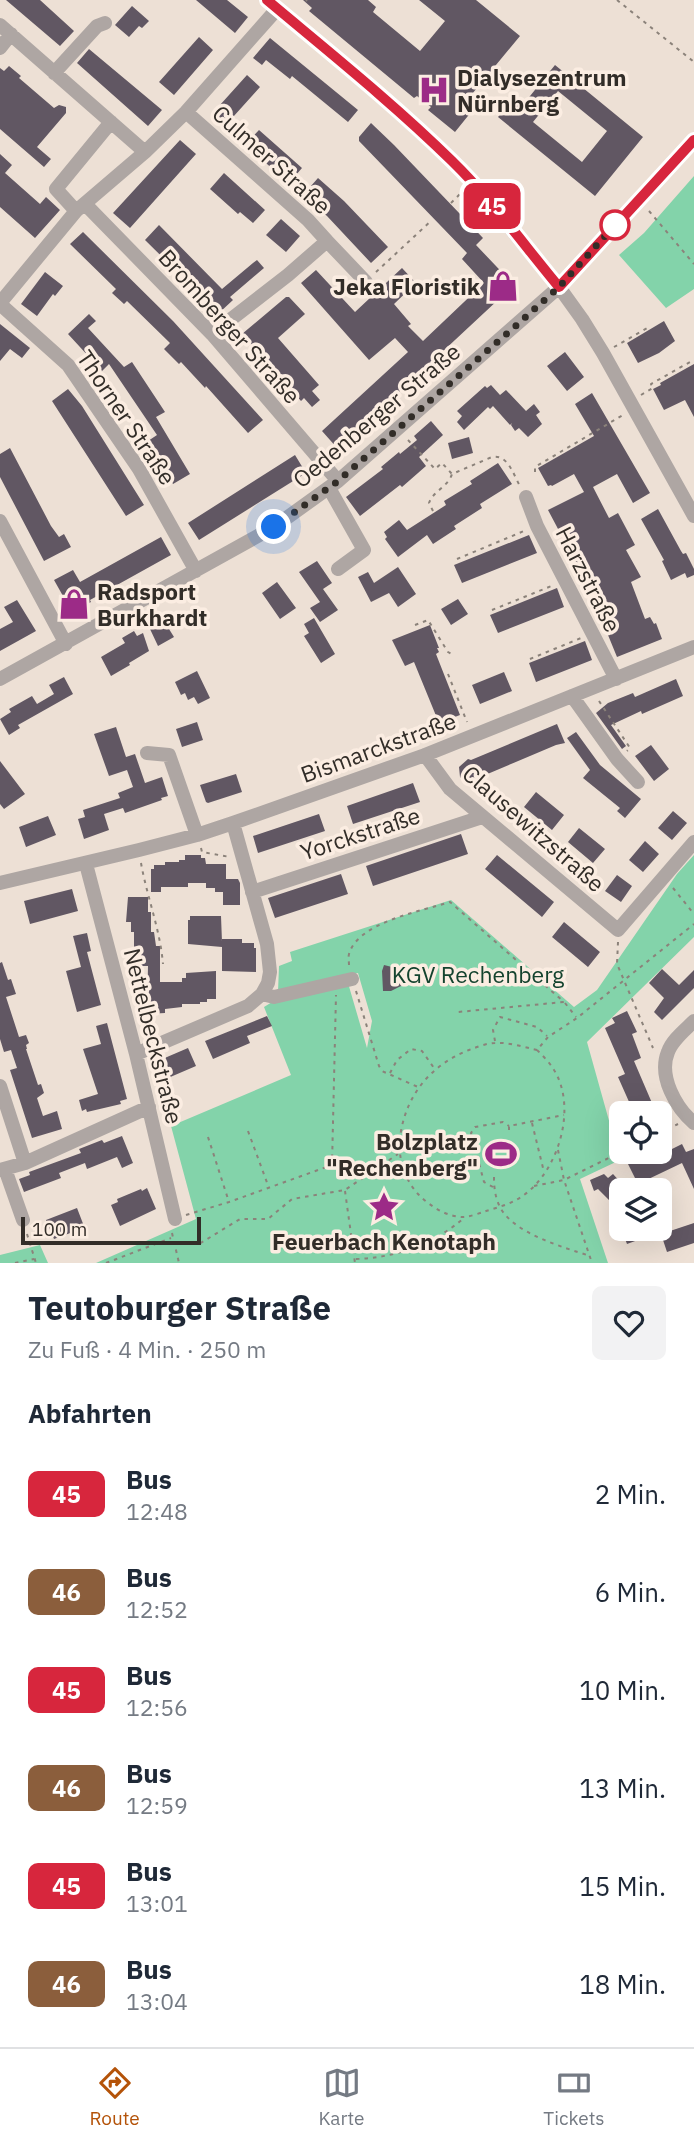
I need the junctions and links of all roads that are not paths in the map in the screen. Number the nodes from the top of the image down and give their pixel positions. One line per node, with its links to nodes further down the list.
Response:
1 (272, 4): 6 (street); 13 (street)
2 (105, 23): 5 (street)
3 (5, 29): 4 (street); 5 (street)
4 (0, 47)
5 (54, 73): 7 (street)
6 (186, 112): 9 (street); 11 (street, Culmer Straße)
7 (111, 122): 9 (street); 10 (street, Bromberger Straße)
8 (694, 140): 13 (street, Oedenberger Straße)
9 (145, 152): 10 (street)
10 (81, 208): 14 (street); 15 (street, Bromberger Straße)
11 (327, 241): 12 (street, Culmer Straße); 15 (street, Culmer Straße)
12 (366, 282)
13 (559, 287): 16 (street, Oedenberger Straße); 18 (street)
14 (0, 304): 21 (street, Thorner Straße)
15 (212, 334): 16 (street, Bromberger Straße)
16 (333, 484): 20 (street, Bromberger Straße); 21 (street, Oedenberger Straße)
17 (526, 498): 25 (street, Harzstraße)
18 (694, 516)
19 (0, 521): 22 (street)
20 (338, 569)
21 (196, 571): 22 (street, Oedenberger Straße)
22 (65, 644): 24 (street, Oedenberger Straße)
23 (694, 647): 25 (street, Bismarckstraße)
24 (0, 679)
25 (616, 679): 26 (street, Bismarckstraße)
26 (572, 696): 28 (street, Bismarckstraße); 29 (street)
27 (147, 752): 32 (street)
28 (425, 755): 30 (street, Clausewitzstraße); 31 (street, Bismarckstraße)
29 (638, 782)
30 (482, 817): 33 (street, Clausewitzstraße); 36 (street, Yorckstraße)
31 (233, 823): 32 (street, Bismarckstraße); 36 (street)
32 (197, 835): 34 (street, Bismarckstraße)
33 (694, 842)
34 (86, 864): 35 (street, Bismarckstraße); 40 (street, Nettelbeckstraße)
35 (0, 883)
36 (252, 892): 38 (street)
37 (352, 979): 38 (street)
38 (262, 994): 40 (street)
39 (694, 1021): 43 (street)
40 (136, 1054): 42 (street, Nettelbeckstraße)
41 (0, 1086): 44 (street)
42 (149, 1107): 44 (street); 46 (street, Nettelbeckstraße)
43 (691, 1121)
44 (25, 1163): 45 (street)
45 (3, 1169): 47 (street)
46 (175, 1219)
47 (23, 1220)

